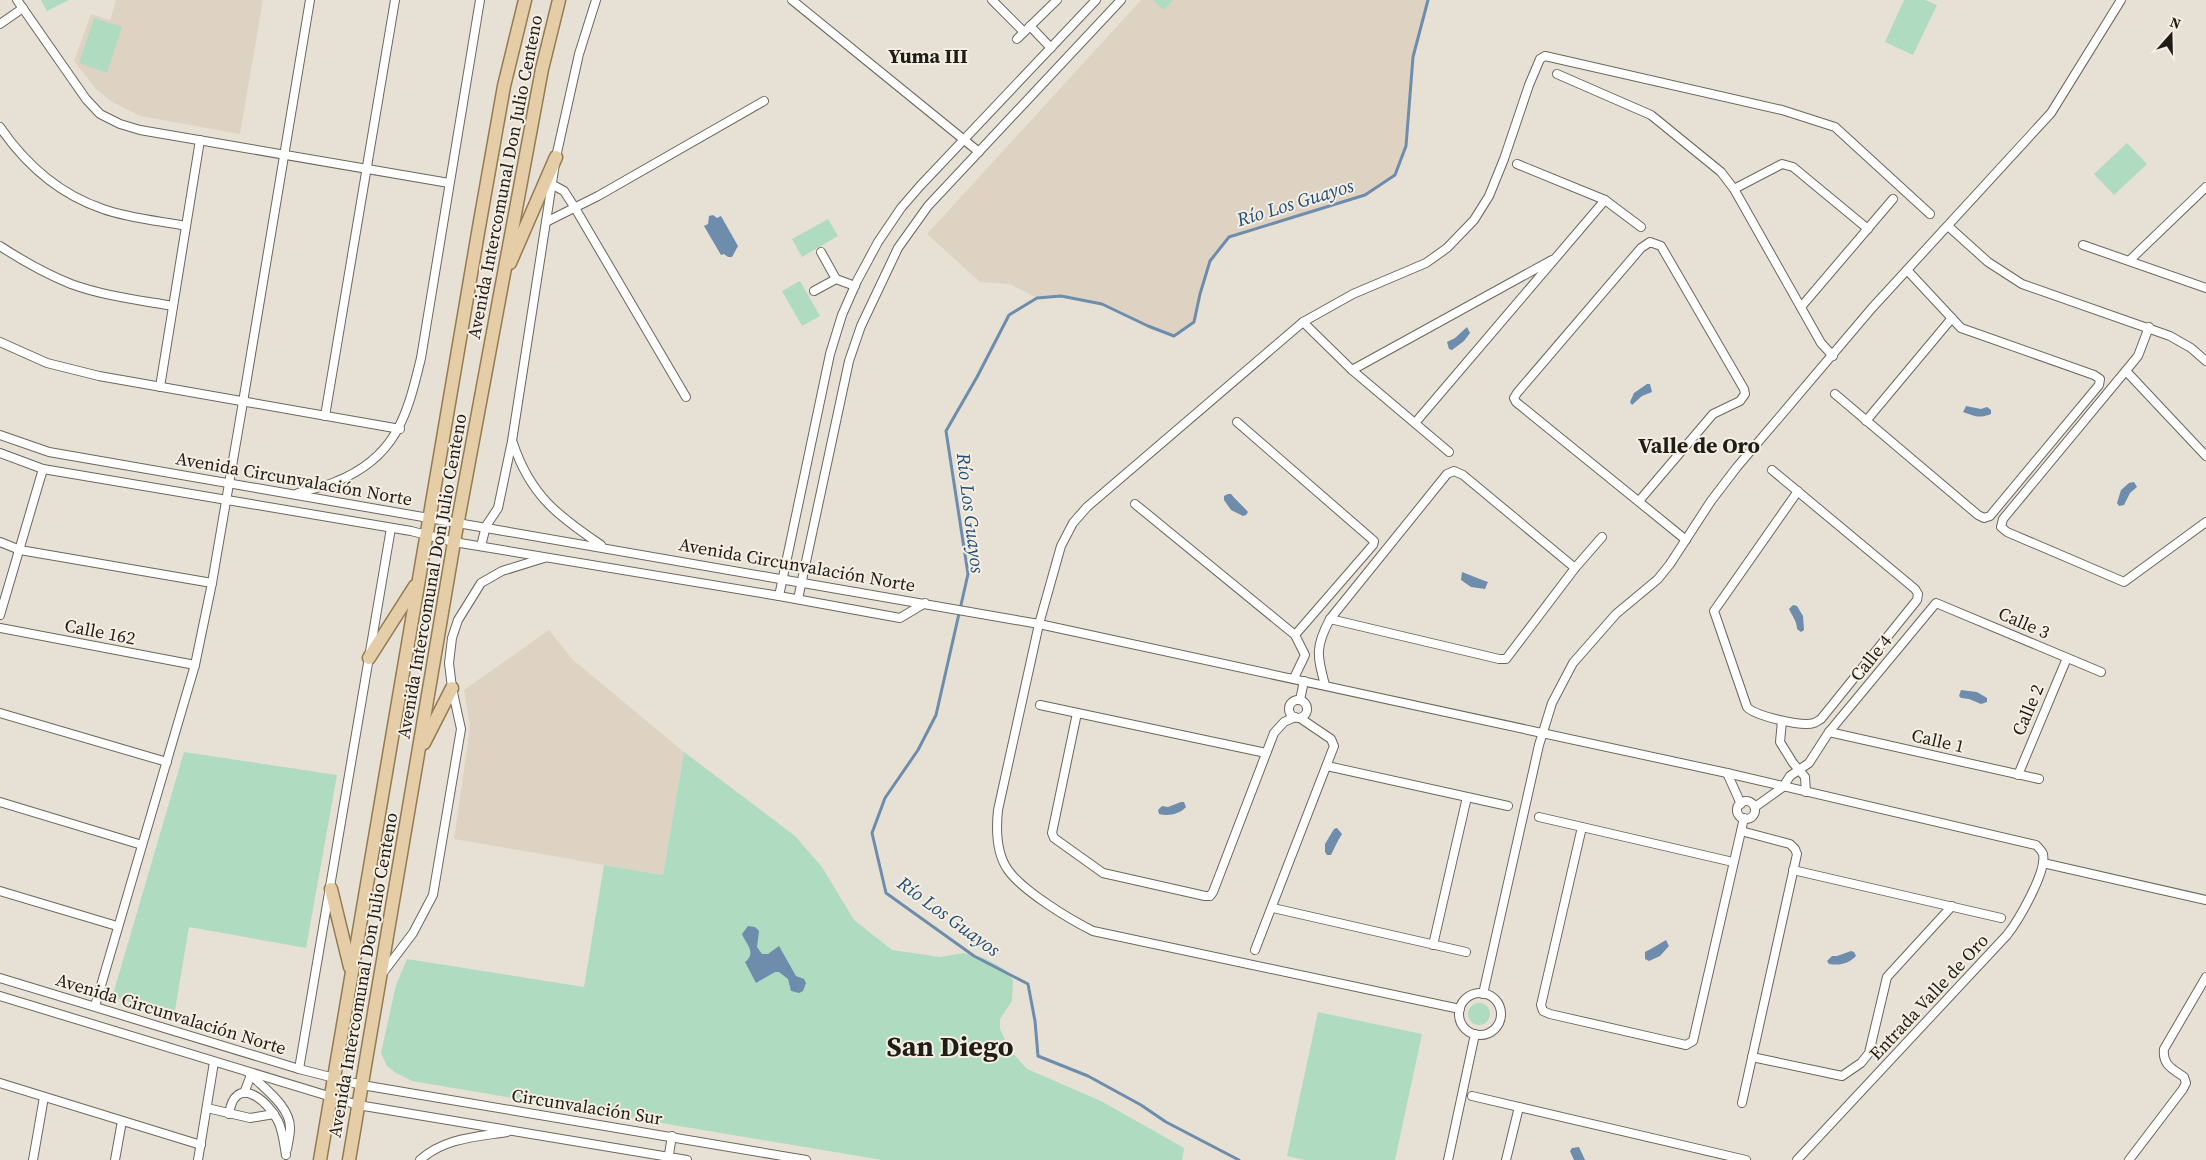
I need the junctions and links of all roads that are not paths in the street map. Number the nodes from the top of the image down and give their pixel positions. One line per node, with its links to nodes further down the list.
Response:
1 (17, 0): 14 (street)
2 (310, 0): 25 (street)
3 (395, 0): 28 (street)
4 (480, 0): 29 (street)
5 (525, 0): 85 (main road, Avenida Intercomunal Don Julio Centeno)
6 (559, 0): 49 (main road, Avenida Intercomunal Don Julio Centeno)
7 (596, 0): 26 (street)
8 (792, 0): 23 (street)
9 (992, 0): 16 (street)
10 (1057, 0): 16 (street)
11 (1096, 0): 18 (street)
12 (1120, 0): 24 (street)
13 (2121, 0): 39 (street)
14 (22, 8): 15 (street); 22 (street)
15 (0, 24)
16 (1027, 29): 17 (street); 18 (street)
17 (1017, 39)
18 (1051, 48): 23 (street)
19 (1557, 74): 32 (street)
20 (764, 102): 35 (street)
21 (0, 127): 38 (street)
22 (200, 140): 25 (street); 38 (street)
23 (963, 141): 24 (street); 50 (street)
24 (979, 152): 101 (street)
25 (284, 155): 28 (street); 66 (street)
26 (556, 158): 30 (street); 49 (main road)
27 (1517, 164): 34 (street)
28 (367, 170): 29 (street); 67 (street)
29 (449, 183): 71 (street)
30 (553, 185): 35 (street); 37 (street)
31 (2206, 187): 46 (street)
32 (1734, 188): 41 (street); 54 (street)
33 (1893, 199): 41 (street)
34 (1605, 200): 40 (street); 45 (street)
35 (575, 208): 37 (street); 65 (street)
36 (1930, 214): 56 (street)
37 (548, 221): 73 (street)
38 (186, 226): 53 (street)
39 (1948, 226): 47 (street); 57 (street)
40 (1642, 227)
41 (1868, 229): 54 (street)
42 (2083, 245): 46 (street)
43 (0, 246): 53 (street)
44 (821, 252): 48 (street)
45 (1557, 257): 61 (street); 70 (street)
46 (2130, 260): 51 (street)
47 (1907, 270): 55 (street); 59 (street)
48 (836, 279): 50 (street); 52 (street)
49 (501, 284): 86 (main road, Avenida Intercomunal Don Julio Centeno)
50 (855, 286): 100 (street)
51 (2206, 288)
52 (814, 291)
53 (173, 306): 63 (street)
54 (1801, 307): 59 (street)
55 (1952, 318): 68 (street); 68 (street)
56 (1303, 322): 61 (street); 110 (street)
57 (2149, 328): 60 (street); 62 (street)
58 (0, 342): 63 (street)
59 (1833, 356): 92 (street)
60 (2206, 361)
61 (1352, 370): 70 (street)
62 (2126, 371): 76 (street); 87 (street)
63 (160, 387): 66 (street)
64 (1834, 394): 68 (street)
65 (686, 397)
66 (244, 402): 67 (street); 79 (street)
67 (325, 416): 71 (street)
68 (1866, 420)
69 (1236, 422): 112 (street)
70 (1415, 423): 74 (street)
71 (400, 428): 81 (street)
72 (0, 435): 79 (street, Avenida Circunvalación Norte)
73 (512, 441): 88 (street); 96 (street)
74 (1449, 452)
75 (0, 453): 77 (street, Avenida Circunvalación Norte)
76 (2206, 456)
77 (43, 469): 82 (street, Avenida Circunvalación Norte); 97 (street)
78 (1772, 470): 80 (street)
79 (228, 483): 81 (street, Avenida Circunvalación Norte); 82 (street)
80 (1798, 492): 128 (street); 128 (street)
81 (295, 494): 85 (street, Avenida Circunvalación Norte)
82 (226, 500): 89 (street, Avenida Circunvalación Norte); 103 (street)
83 (1639, 501): 83 (street); 92 (street)
84 (1135, 504): 112 (street)
85 (429, 518): 86 (street, Avenida Circunvalación Norte); 90 (main road, Avenida Intercomunal Don Julio Centeno)
86 (457, 521): 88 (street, Avenida Circunvalación Norte); 94 (main road, Avenida Intercomunal Don Julio Centeno)
87 (2206, 522)
88 (486, 526): 95 (street); 96 (street, Avenida Circunvalación Norte)
89 (391, 528): 90 (street, Avenida Circunvalación Norte); 115 (street)
90 (426, 534): 94 (street, Avenida Circunvalación Norte); 102 (main road, Avenida Intercomunal Don Julio Centeno)
91 (1602, 537): 99 (street)
92 (1686, 540): 129 (street)
93 (0, 542): 97 (street)
94 (454, 542): 95 (street, Avenida Circunvalación Norte); 131 (main road, Avenida Intercomunal Don Julio Centeno)
95 (481, 546): 98 (street, Avenida Circunvalación Norte)
96 (605, 548): 100 (street, Avenida Circunvalación Norte)
97 (20, 550): 103 (street); 108 (street)
98 (546, 557): 104 (street, Avenida Circunvalación Norte); 122 (street)
99 (1575, 568): 109 (street); 109 (street)
100 (782, 578): 101 (street, Avenida Circunvalación Norte); 104 (street)
101 (802, 581): 105 (street); 106 (street, Avenida Circunvalación Norte)
102 (417, 582): 115 (main road); 164 (main road, Avenida Intercomunal Don Julio Centeno)
103 (212, 583): 117 (street)
104 (779, 596): 105 (street, Avenida Circunvalación Norte)
105 (798, 599): 106 (street, Avenida Circunvalación Norte)
106 (925, 603): 110 (street)
107 (1936, 604): 116 (street, Calle 3); 130 (street, Calle 4)
108 (0, 615)
109 (1330, 618): 114 (street)
110 (1039, 624): 119 (street); 171 (street)
111 (0, 628): 117 (street, Calle 162)
112 (1295, 635): 113 (street)
113 (1305, 654): 114 (street); 119 (street)
114 (1317, 655): 121 (street)
115 (369, 658): 154 (street)
116 (2067, 658): 118 (street, Calle 3); 137 (street, Calle 2)
117 (195, 665): 133 (street)
118 (2101, 672)
119 (1294, 678): 120 (street)
120 (1304, 681): 121 (street); 123 (street)
121 (1325, 686): 129 (street)
122 (452, 688): 131 (main road); 165 (street)
123 (1300, 700): 127 (street); 127 (street)
124 (1040, 705): 126 (street)
125 (0, 712): 133 (street)
126 (1077, 713): 132 (street); 132 (street)
127 (1297, 718): 132 (street); 134 (street)
128 (1782, 721): 135 (street)
129 (1543, 732): 136 (street); 168 (street)
130 (1829, 732): 135 (street, Calle 4); 137 (street, Calle 1)
131 (419, 754): 165 (main road, Avenida Intercomunal Don Julio Centeno)
132 (1266, 754)
133 (166, 762): 150 (street)
134 (1327, 766): 141 (street); 158 (street)
135 (1799, 771): 139 (street, Calle 4); 140 (street)
136 (1727, 773): 139 (street); 143 (street)
137 (2018, 775): 138 (street, Calle 1)
138 (2039, 779)
139 (1783, 787): 140 (street); 145 (street, Calle 4)
140 (1806, 792): 152 (street)
141 (1467, 797): 144 (street); 161 (street)
142 (0, 802): 150 (street)
143 (1741, 804): 145 (street); 147 (street)
144 (1508, 806)
145 (1755, 807): 147 (street)
146 (1539, 817): 148 (street)
147 (1744, 818): 149 (street)
148 (1582, 827): 151 (street); 151 (street)
149 (1741, 830): 151 (street); 153 (street)
150 (142, 845): 160 (street)
151 (1733, 862)
152 (2043, 863): 156 (street); 208 (street, Entrada Valle de Oro)
153 (1793, 870): 157 (street); 173 (street)
154 (331, 889): 164 (main road); 175 (street)
155 (0, 891): 160 (street)
156 (2206, 900)
157 (1952, 906): 159 (street); 173 (street)
158 (1272, 908): 161 (street); 162 (street)
159 (2001, 918)
160 (117, 926): 170 (street)
161 (1433, 945): 163 (street)
162 (1256, 950)
163 (1466, 952)
164 (352, 973): 177 (main road, Avenida Intercomunal Don Julio Centeno)
165 (379, 977): 179 (main road, Avenida Intercomunal Don Julio Centeno)
166 (2206, 977): 209 (street)
167 (0, 978): 170 (street, Avenida Circunvalación Norte)
168 (1483, 994): 171 (street); 172 (street)
169 (0, 996): 174 (street, Avenida Circunvalación Norte)
170 (95, 1006): 175 (street, Avenida Circunvalación Norte)
171 (1460, 1009): 172 (street)
172 (1475, 1034): 205 (street)
173 (1752, 1057): 184 (street)
174 (214, 1062): 176 (street, Avenida Circunvalación Norte); 187 (street)
175 (299, 1069): 177 (street, Avenida Circunvalación Norte)
176 (249, 1073): 180 (street); 183 (street, Avenida Circunvalación Norte); 195 (street)
177 (334, 1077): 179 (street, Avenida Circunvalación Norte); 183 (main road, Avenida Intercomunal Don Julio Centeno)
178 (0, 1083): 182 (street)
179 (362, 1085): 185 (main road, Avenida Intercomunal Don Julio Centeno); 192 (street, Circunvalación Sur)
180 (244, 1093): 188 (street); 189 (street)
181 (1472, 1096): 186 (street)
182 (44, 1097): 190 (street); 197 (street)
183 (330, 1097): 185 (street, Avenida Circunvalación Norte); 200 (main road, Avenida Intercomunal Don Julio Centeno)
184 (1742, 1102)
185 (358, 1105): 191 (street, Circunvalación Sur); 201 (main road, Avenida Intercomunal Don Julio Centeno)
186 (1519, 1107): 194 (street); 206 (street)
187 (207, 1108): 188 (street); 193 (street)
188 (229, 1114): 189 (street)
189 (274, 1114): 195 (street)
190 (122, 1121): 193 (street); 198 (street)
191 (515, 1130): 196 (street, Circunvalación Sur); 202 (street)
192 (672, 1136): 196 (street); 204 (street, Circunvalación Sur)
193 (201, 1145): 199 (street)
194 (1716, 1157): 207 (street)
195 (285, 1158)
196 (668, 1158): 203 (street, Circunvalación Sur)
197 (33, 1160)
198 (115, 1160)
199 (198, 1160)
200 (320, 1160)
201 (349, 1160)
202 (420, 1160)
203 (687, 1160)
204 (806, 1160)
205 (1448, 1160)
206 (1506, 1160)
207 (1746, 1160)
208 (1797, 1160)
209 (2129, 1160)

